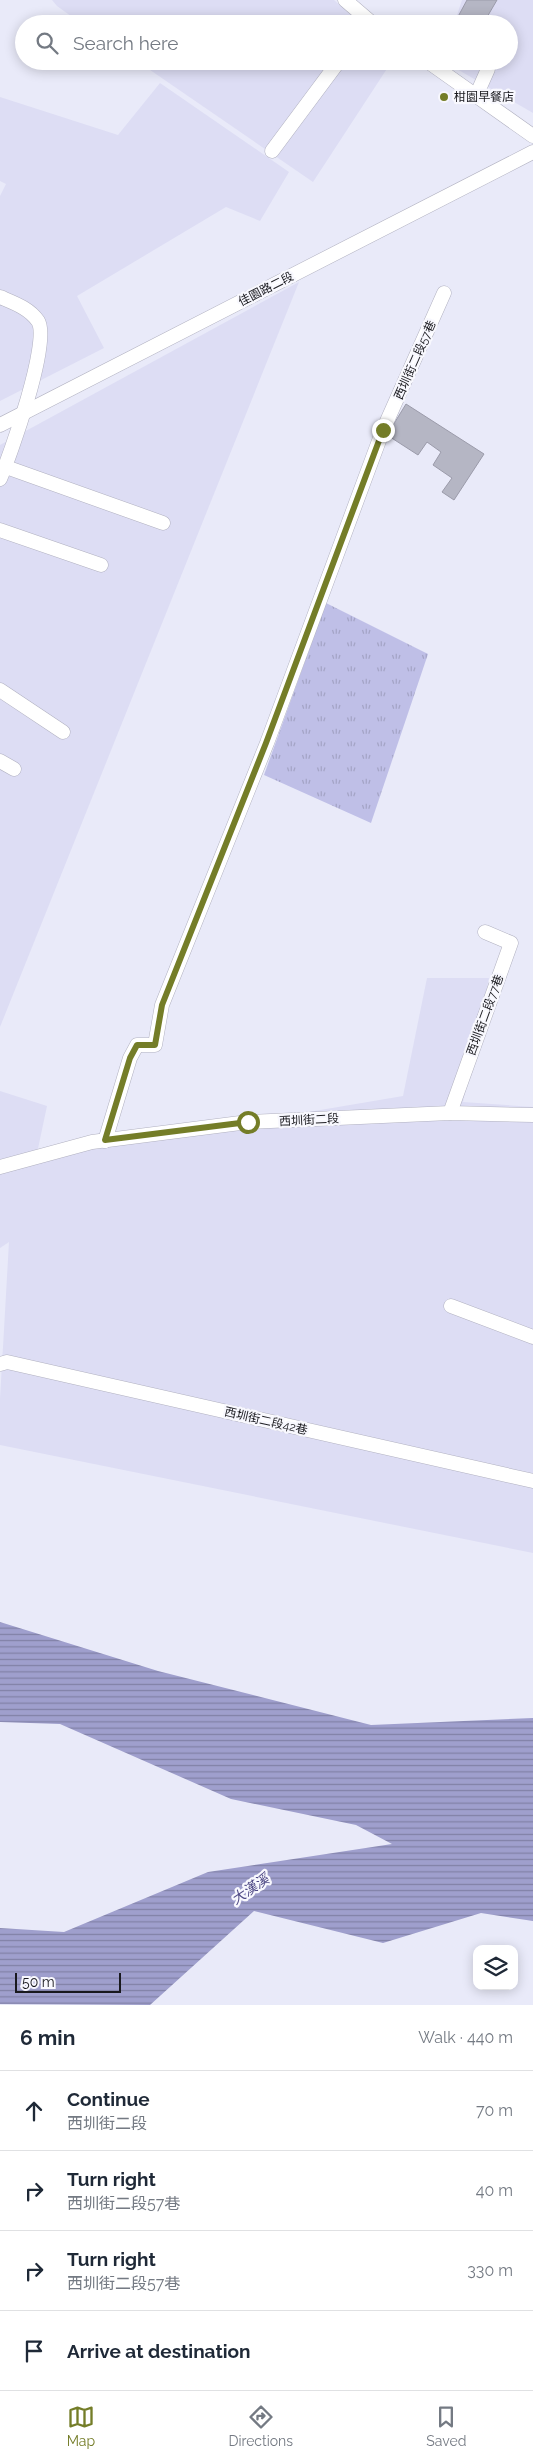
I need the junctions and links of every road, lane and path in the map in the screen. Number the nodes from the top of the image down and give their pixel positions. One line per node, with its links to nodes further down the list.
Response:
1 (345, 0): 2 (street)
2 (361, 15)
3 (332, 70): 8 (street)
4 (440, 70): 6 (street)
5 (488, 70): 6 (street)
6 (476, 96): 7 (street)
7 (533, 136)
8 (272, 151)
9 (533, 152): 12 (street, 佳園路二段)
10 (444, 293): 25 (street, 西圳街二段57巷)
11 (0, 297): 12 (street)
12 (25, 412): 13 (street, 佳園路二段); 14 (street)
13 (0, 425)
14 (3, 473): 15 (street)
15 (163, 523)
16 (0, 530): 17 (street)
17 (101, 566)
18 (0, 690): 19 (street)
19 (63, 732)
20 (0, 761): 21 (street)
21 (14, 770)
22 (485, 932): 23 (street, 西圳街二段77巷)
23 (450, 1113): 24 (street, 西圳街二段); 25 (street, 西圳街二段)
24 (533, 1116)
25 (105, 1140): 26 (street, 西圳街二段)
26 (0, 1167)
27 (451, 1306): 28 (street)
28 (533, 1337)
29 (0, 1364): 30 (street, 西圳街二段42巷)
30 (533, 1481)

